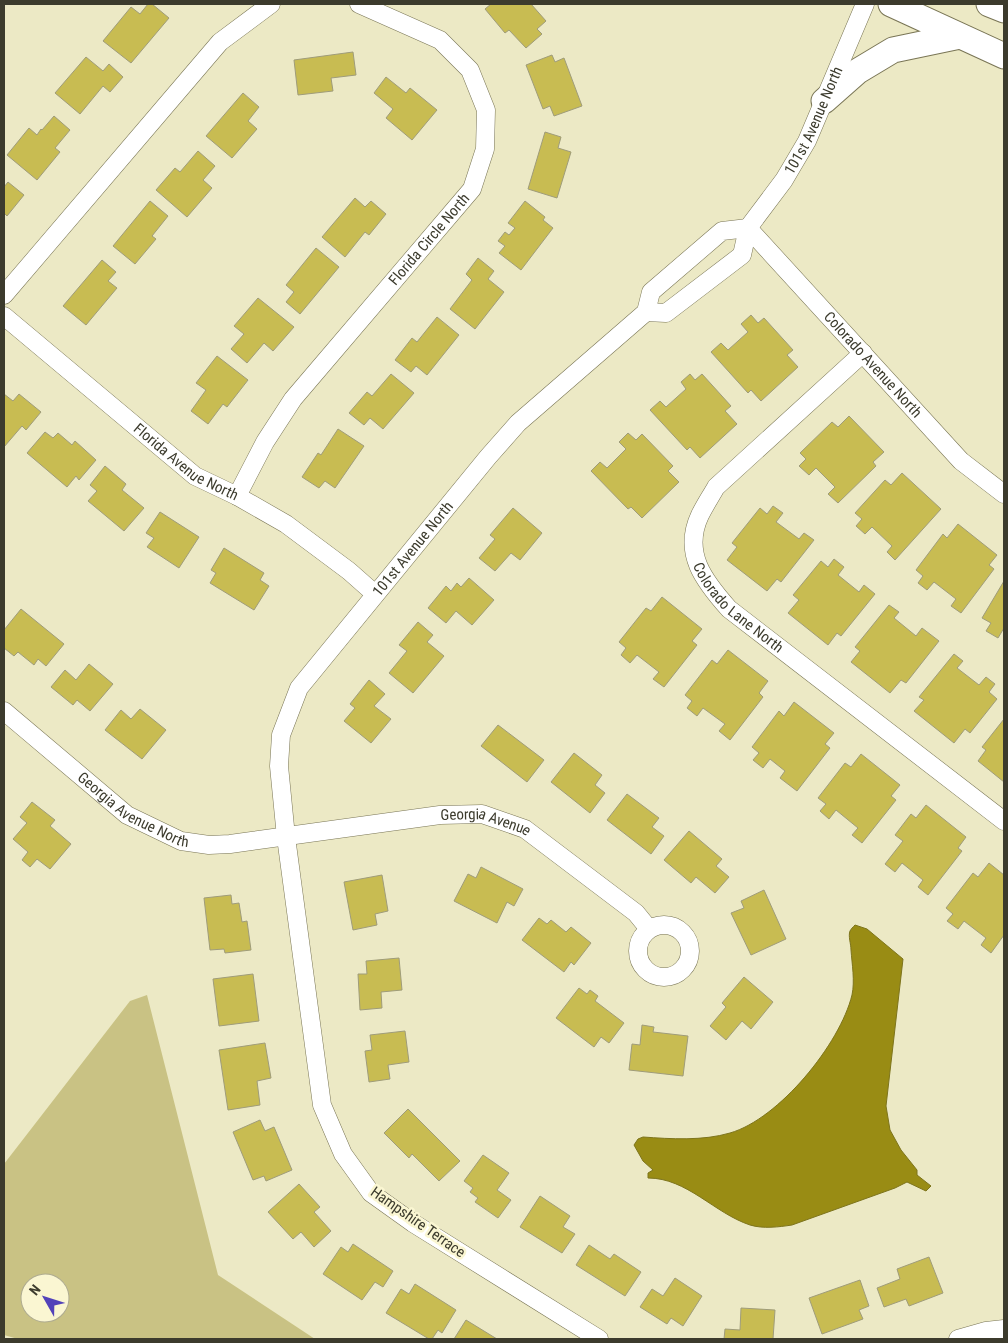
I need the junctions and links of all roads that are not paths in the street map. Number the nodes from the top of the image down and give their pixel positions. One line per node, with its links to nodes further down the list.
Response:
1 (271, 4): 11 (street)
2 (358, 4): 16 (street, Florida Circle North)
3 (865, 4): 9 (street, 101st Avenue North)
4 (891, 4): 7 (main road)
5 (989, 4): 6 (main road)
6 (1004, 10)
7 (960, 36): 8 (main road); 9 (main road)
8 (1004, 56)
9 (824, 101): 10 (street, 101st Avenue North)
10 (748, 228): 12 (street, 101st Avenue North); 12 (street, 101st Avenue North); 14 (street, Colorado Avenue North)
11 (4, 295)
12 (646, 312): 17 (street, 101st Avenue North)
13 (4, 316): 16 (street, Florida Avenue North)
14 (862, 353): 15 (street, Colorado Avenue North); 19 (street, Colorado Lane North)
15 (1004, 494)
16 (237, 496): 17 (street, Florida Avenue North)
17 (375, 594): 20 (street, 101st Avenue North)
18 (4, 711): 20 (street, Georgia Avenue North)
19 (1004, 821)
20 (286, 837): 21 (street, Georgia Avenue); 23 (street, Hampshire Terrace)
21 (649, 929)
22 (1004, 1329): 24 (street)
23 (599, 1339)
24 (958, 1339)

